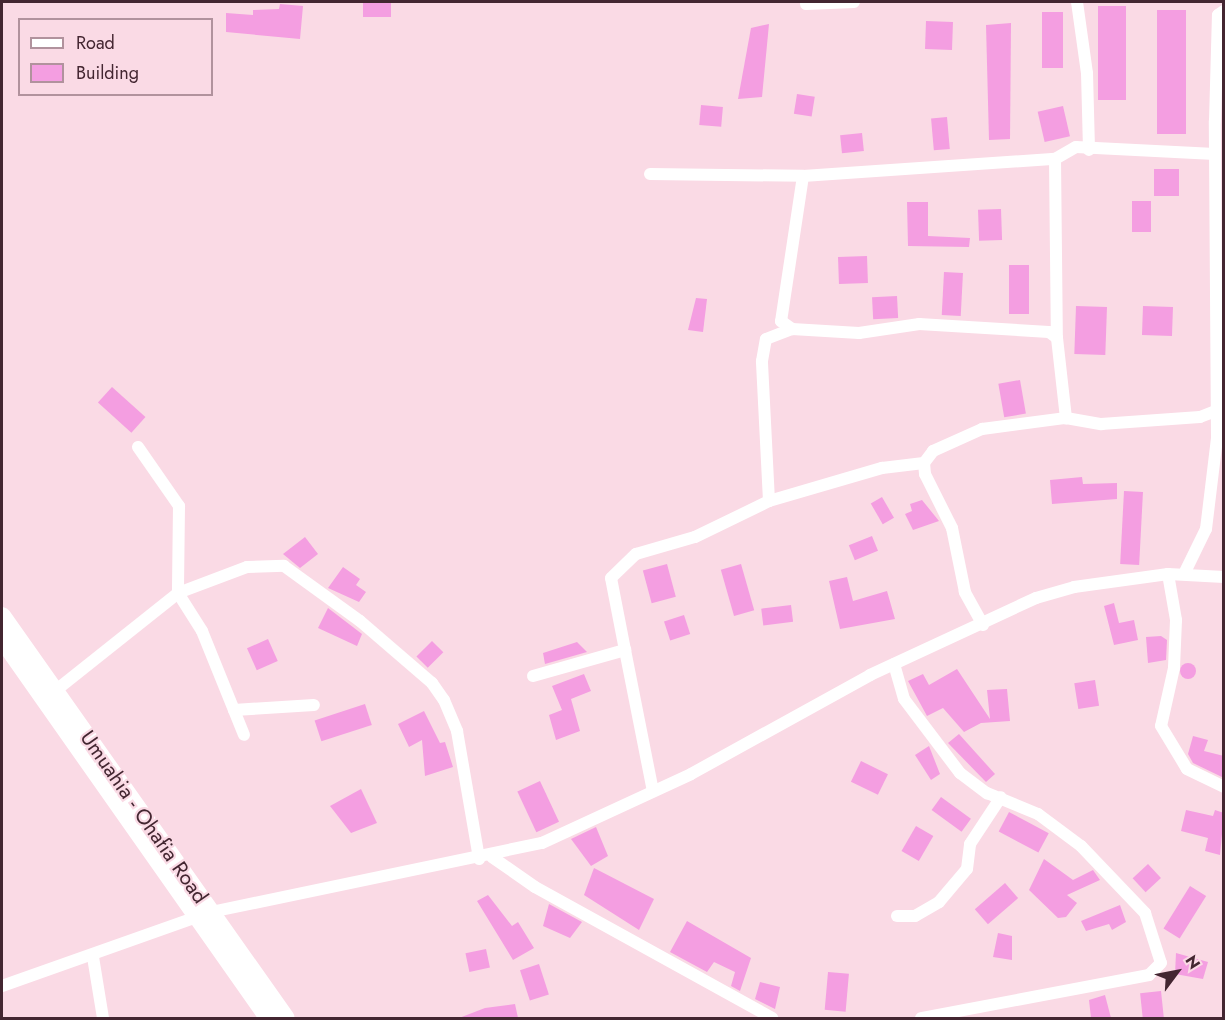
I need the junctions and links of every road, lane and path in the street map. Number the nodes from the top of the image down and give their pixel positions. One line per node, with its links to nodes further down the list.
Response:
1 (854, 2): 3 (street)
2 (1077, 2): 6 (street)
3 (806, 4)
4 (1222, 14): 5 (street)
5 (1219, 121): 7 (street)
6 (1089, 150): 7 (street); 8 (street)
7 (1215, 154): 13 (street)
8 (1055, 159): 10 (street); 12 (street)
9 (650, 174): 10 (street)
10 (803, 176): 11 (street)
11 (792, 329): 12 (street); 17 (street)
12 (1057, 338): 14 (street)
13 (1216, 411): 14 (street); 18 (street)
14 (1066, 418): 16 (street)
15 (138, 447): 21 (street)
16 (924, 463): 17 (street); 23 (street)
17 (769, 501): 25 (street)
18 (1185, 572): 19 (street); 20 (street)
19 (1168, 574): 23 (street); 32 (street)
20 (1224, 577)
21 (178, 593): 28 (street); 30 (street); 35 (street)
22 (2, 616): 28 (main road, Umuahia - Ohafia Road)
23 (983, 625): 26 (street)
24 (2, 639): 36 (main road, Umuahia - Ohafia Road)
25 (625, 650): 27 (street); 33 (street)
26 (894, 664): 33 (street); 34 (street)
27 (532, 676)
28 (55, 691): 36 (main road, Umuahia - Ohafia Road)
29 (314, 705): 30 (street)
30 (234, 710): 31 (street)
31 (244, 735)
32 (1224, 787)
33 (653, 791): 35 (street)
34 (1000, 797): 37 (street); 44 (street)
35 (486, 858): 36 (street); 43 (street)
36 (204, 914): 38 (street); 41 (main road, Umuahia - Ohafia Road); 42 (main road, Umuahia - Ohafia Road)
37 (897, 916)
38 (93, 957): 39 (street); 40 (street)
39 (2, 986)
40 (103, 1018)
41 (268, 1018)
42 (286, 1018)
43 (772, 1018)
44 (921, 1018)

